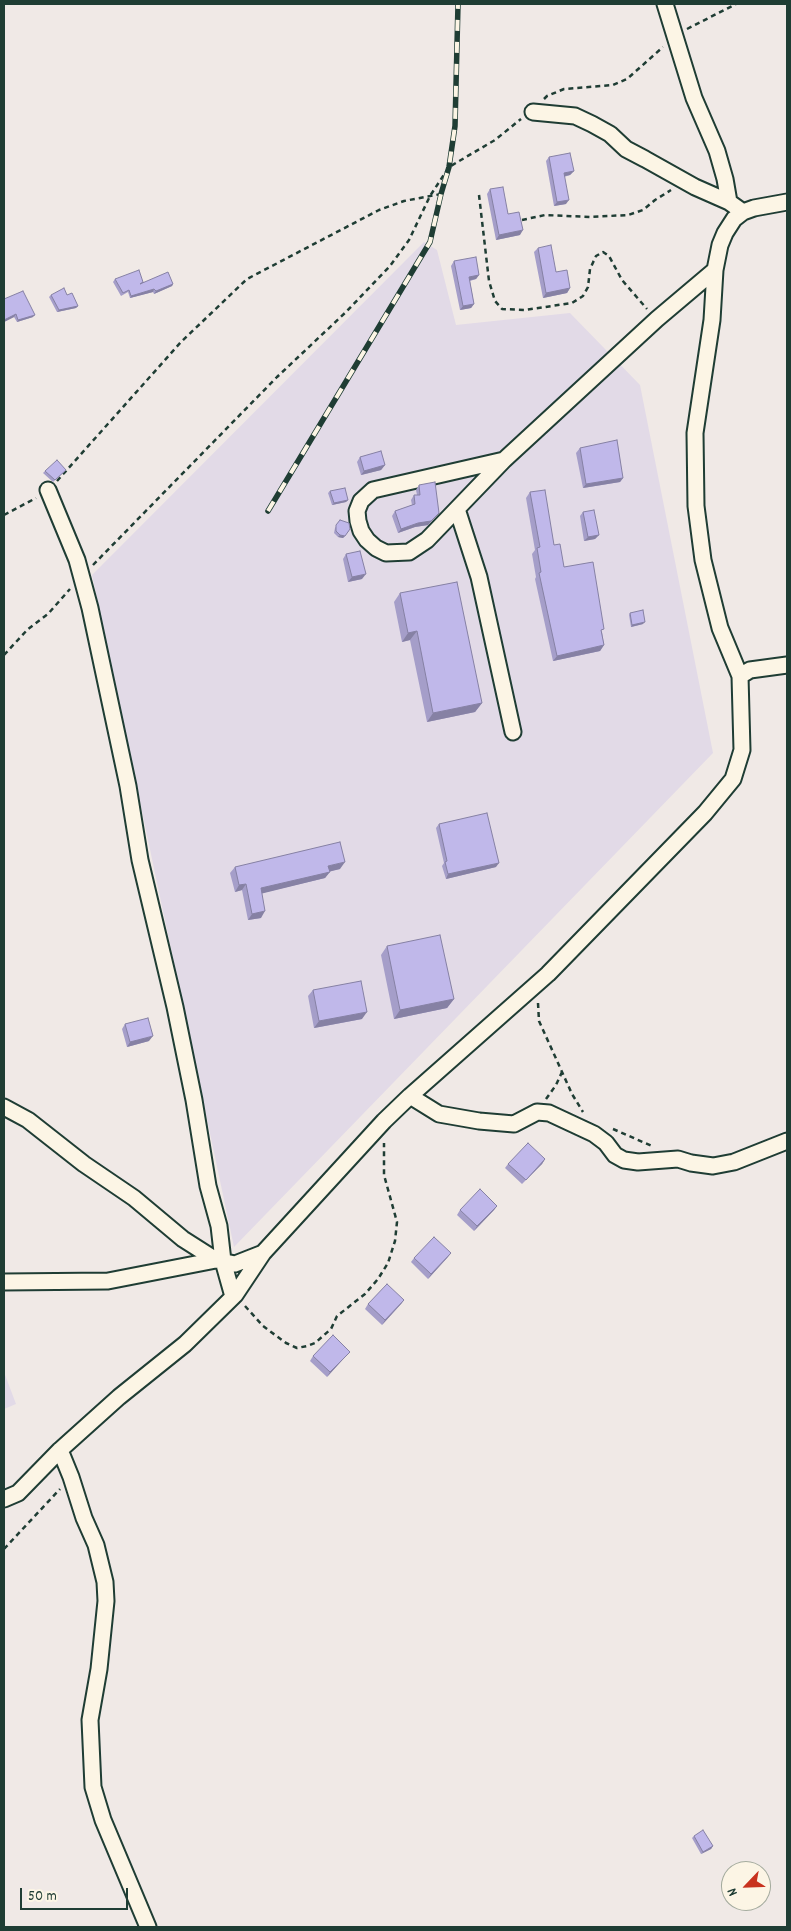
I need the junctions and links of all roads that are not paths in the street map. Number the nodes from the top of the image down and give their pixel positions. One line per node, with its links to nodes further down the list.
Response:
1 (664, 4): 3 (street)
2 (533, 112): 3 (street)
3 (729, 202): 5 (street)
4 (787, 202): 5 (street)
5 (743, 212): 6 (street)
6 (715, 270): 7 (street); 11 (street)
7 (504, 460): 9 (street); 9 (street)
8 (48, 490): 17 (street)
9 (457, 509): 12 (street)
10 (787, 665): 11 (street)
11 (740, 676): 13 (street)
12 (513, 732)
13 (410, 1096): 15 (street); 16 (street)
14 (4, 1108): 17 (street)
15 (787, 1141)
16 (263, 1253): 17 (street); 19 (street)
17 (220, 1260): 18 (street); 19 (street)
18 (4, 1282)
19 (235, 1295): 20 (street)
20 (60, 1450): 21 (street); 22 (street)
21 (4, 1499)
22 (148, 1927)

